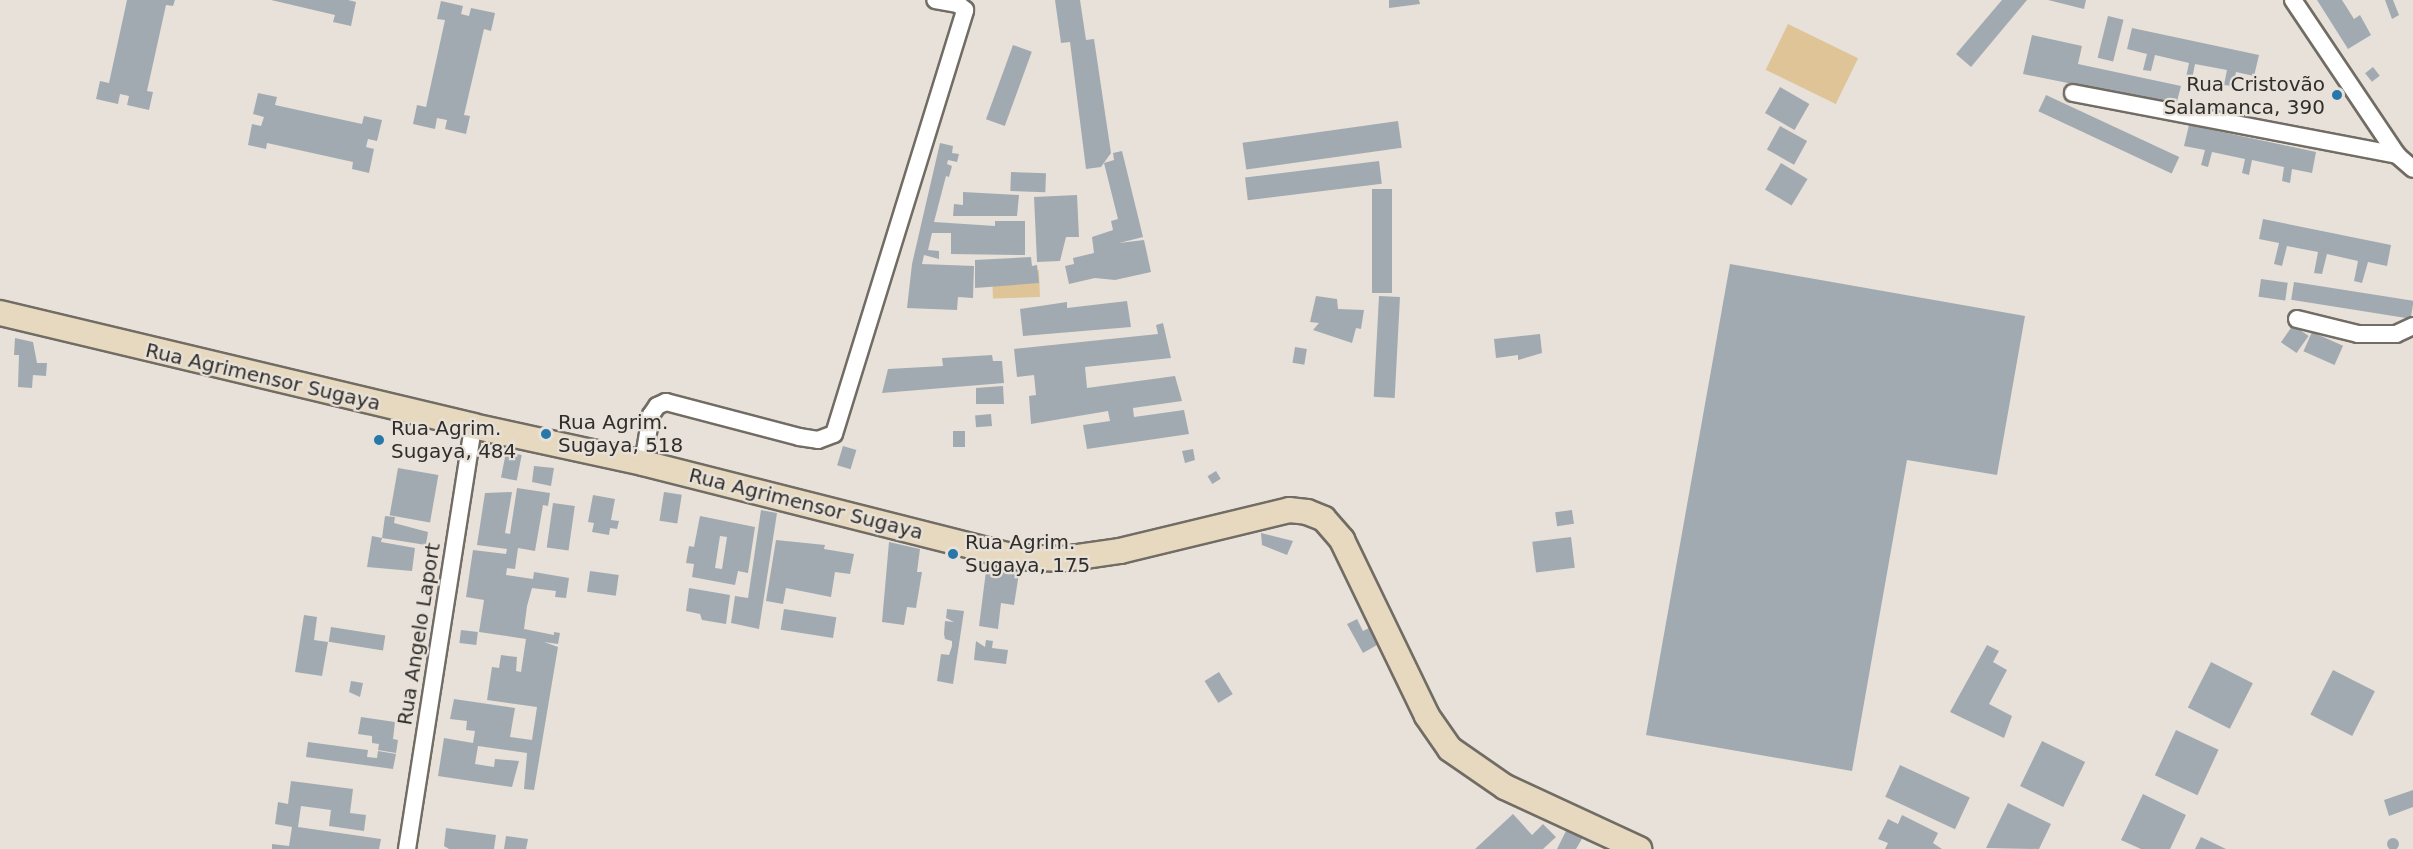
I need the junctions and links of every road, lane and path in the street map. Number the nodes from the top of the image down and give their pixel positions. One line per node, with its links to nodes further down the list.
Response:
1 (935, 0): 10 (street)
2 (2293, 0): 4 (street)
3 (2073, 93): 4 (street)
4 (2397, 154): 5 (street)
5 (2413, 169)
6 (0, 313): 9 (main road, Rua Agrimensor Sugaya)
7 (2297, 319): 8 (street)
8 (2413, 326)
9 (473, 426): 10 (main road, Rua Agrimensor Sugaya); 11 (street, Rua Angelo Laport)
10 (643, 463): 12 (main road, Rua Agrimensor Sugaya)
11 (407, 849)
12 (1639, 849)

